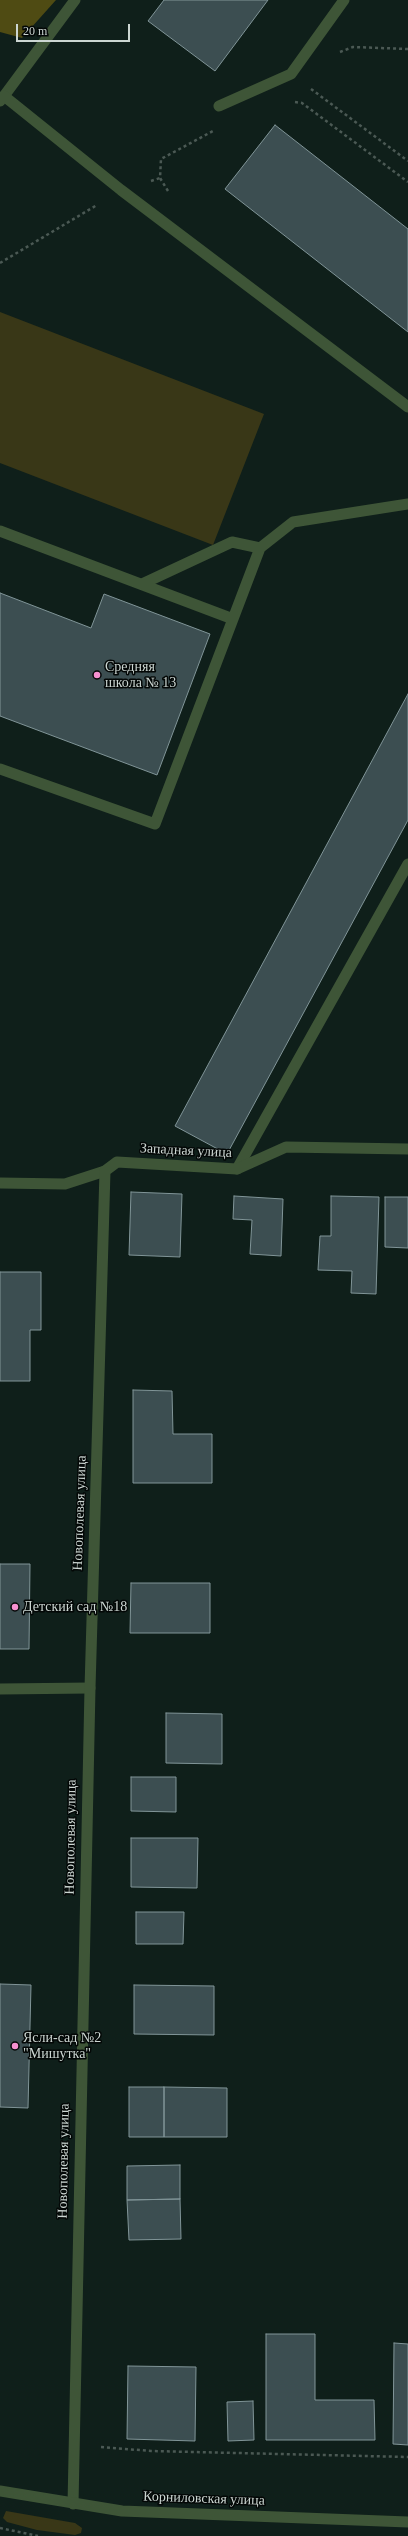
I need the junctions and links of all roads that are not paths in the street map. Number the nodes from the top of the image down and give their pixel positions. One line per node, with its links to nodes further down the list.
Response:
1 (75, 0): 3 (street)
2 (344, 0): 4 (street)
3 (2, 98): 5 (street)
4 (219, 106)
5 (408, 407)
6 (408, 504): 8 (street)
7 (0, 531): 9 (street)
8 (260, 548): 9 (street); 10 (street)
9 (142, 584): 10 (street)
10 (233, 619): 11 (street)
11 (0, 769)
12 (408, 864): 14 (street)
13 (408, 1149): 14 (street, Западная улица)
14 (237, 1169): 15 (street, Западная улица)
15 (105, 1172): 16 (street, Западная улица); 17 (street, Новополевая улица)
16 (0, 1183)
17 (90, 1688): 18 (street); 20 (street, Новополевая улица)
18 (0, 1689)
19 (0, 2491): 20 (street, Корниловская улица)
20 (73, 2504): 21 (street, Корниловская улица)
21 (408, 2522)

